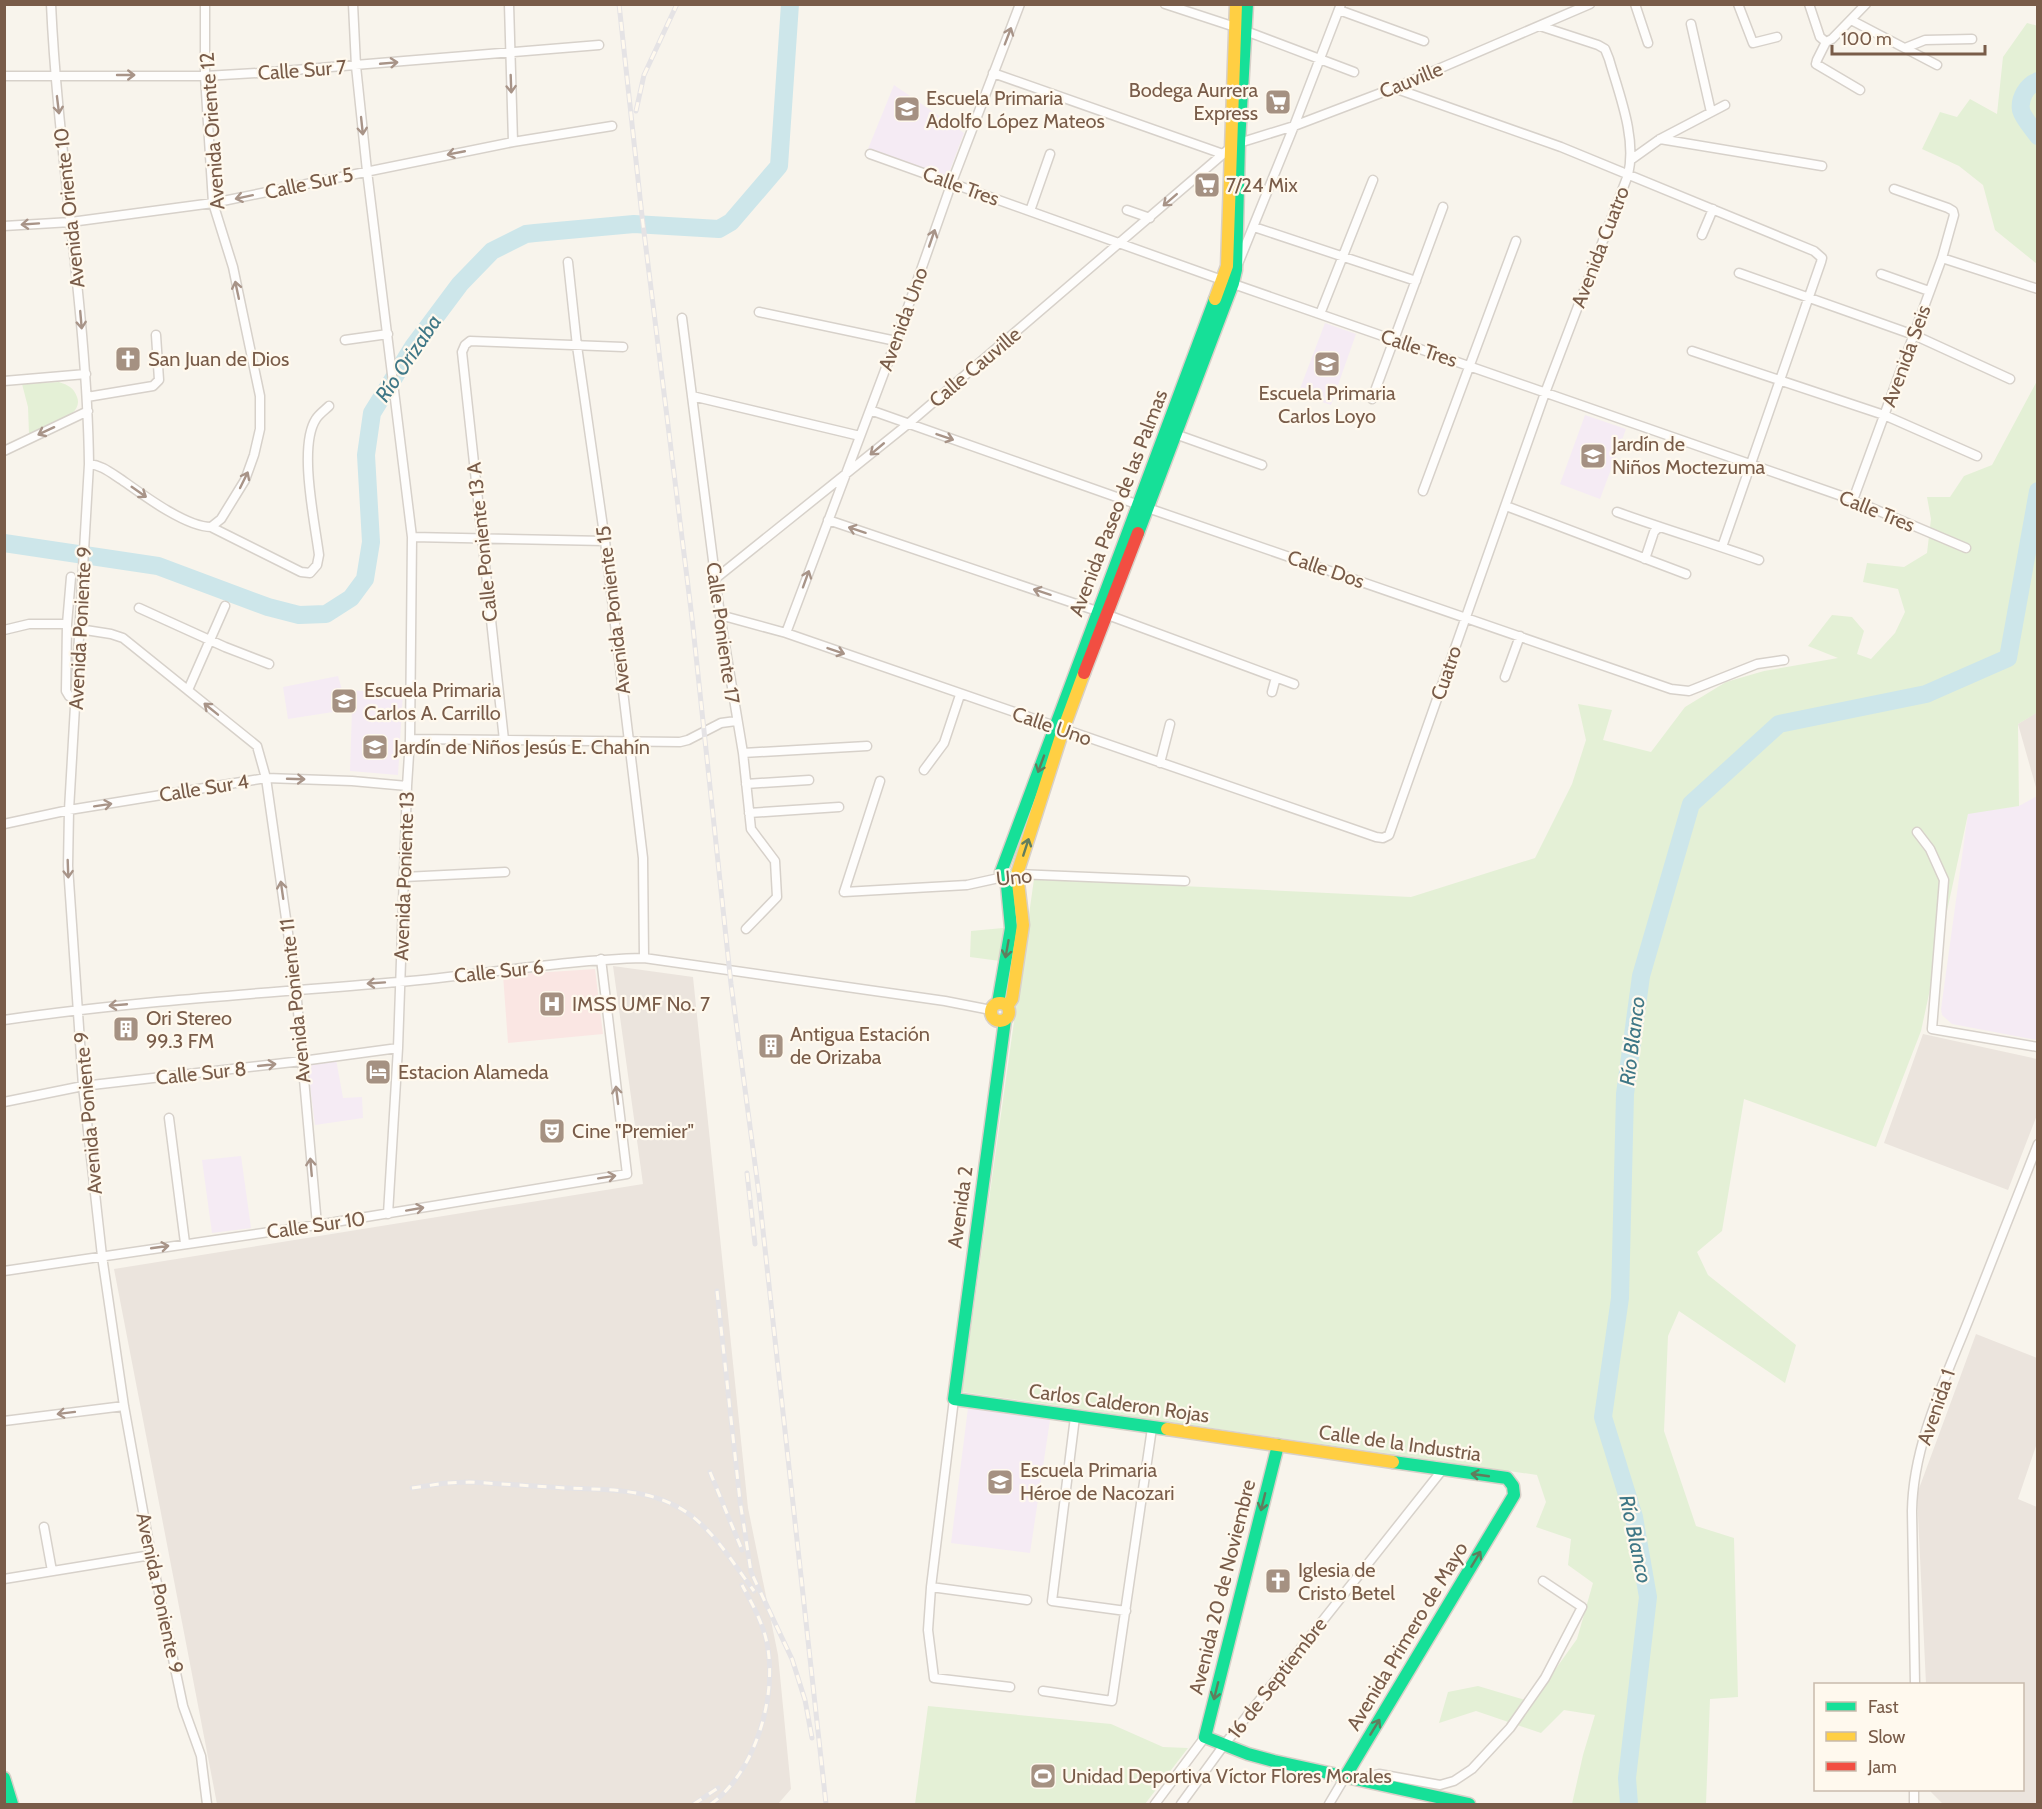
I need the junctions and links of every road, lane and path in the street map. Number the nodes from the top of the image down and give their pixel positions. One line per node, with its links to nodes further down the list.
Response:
1 (51, 4): 32 (street, Avenida Oriente 10)
2 (205, 4): 34 (street, Avenida Oriente 12)
3 (353, 4): 29 (street, Avenida Poniente 13)
4 (509, 4): 26 (street)
5 (1020, 4): 31 (street, Avenida Uno, one-way to 5)
6 (1166, 4): 18 (street)
7 (1236, 4): 18 (street, Avenida Paseo de las Palmas)
8 (1247, 4): 18 (street, Avenida Paseo de las Palmas)
9 (1590, 4): 17 (street, Cauville)
10 (1635, 4): 23 (street)
11 (1738, 4): 19 (street)
12 (1809, 4): 22 (street)
13 (1866, 4): 15 (street)
14 (1340, 7): 21 (street); 27 (street)
15 (1851, 20): 22 (street); 25 (street)
16 (1691, 24): 38 (street)
17 (1540, 26): 35 (street, Cauville); 46 (street, Avenida Cuatro)
18 (1240, 30): 27 (street); 43 (street, Avenida Paseo de las Palmas)
19 (1776, 37)
20 (1972, 39): 25 (street)
21 (1424, 40)
22 (1826, 42): 36 (street)
23 (1648, 43)
24 (599, 45): 26 (street, Calle Sur 7)
25 (1905, 48): 28 (street)
26 (510, 53): 29 (street, Calle Sur 7, one-way to 26); 42 (street, one-way to 42)
27 (1320, 60): 30 (street); 40 (street)
28 (1937, 65)
29 (356, 66): 34 (street, Calle Sur 7); 48 (street, Avenida Poniente 13, one-way to 48)
30 (1354, 72)
31 (993, 73): 43 (street); 51 (street, Avenida Uno)
32 (55, 75): 33 (street, Calle Sur 7); 34 (street, Calle Sur 7, one-way to 34); 59 (street, Avenida Oriente 10, one-way to 59)
33 (4, 76)
34 (205, 76): 53 (street, Avenida Oriente 12)
35 (1394, 88): 40 (street, Cauville); 49 (street)
36 (1860, 90)
37 (1725, 105): 38 (street)
38 (1712, 112): 41 (street)
39 (612, 126): 42 (street, Calle Sur 5)
40 (1294, 126): 43 (street, Cauville); 61 (street)
41 (1660, 139): 46 (street); 47 (street)
42 (513, 142): 48 (street, Calle Sur 5, one-way to 48)
43 (1231, 148): 58 (street, Calle Cauville, one-way to 58); 68 (street, Avenida Paseo de las Palmas); 72 (street, Avenida Paseo de las Palmas)
44 (870, 154): 51 (street, Calle Tres)
45 (1050, 154): 57 (street)
46 (1632, 159): 49 (street, Avenida Cuatro)
47 (1822, 166)
48 (367, 171): 53 (street, Calle Sur 5, one-way to 53); 79 (street, Avenida Poniente 13)
49 (1628, 175): 55 (street); 93 (street, Avenida Cuatro)
50 (1373, 180): 65 (street)
51 (952, 182): 57 (street, Calle Tres); 84 (street, Avenida Uno, one-way to 51)
52 (1894, 189): 66 (street, Avenida Seis)
53 (213, 203): 59 (street, Calle Sur 5); 116 (street, Avenida Oriente 12, one-way to 53)
54 (1443, 207): 71 (street)
55 (1713, 209): 62 (street); 75 (street)
56 (1127, 210): 58 (street)
57 (1030, 211): 64 (street, Calle Tres)
58 (1150, 218): 64 (street, Calle Cauville)
59 (71, 222): 60 (street, Calle Sur 5, one-way to 60); 89 (street, Avenida Oriente 10, one-way to 89)
60 (4, 226)
61 (1254, 227): 65 (street); 68 (street)
62 (1702, 235)
63 (1516, 241): 88 (street)
64 (1121, 242): 72 (street, Calle Tres); 101 (street, Calle Cauville)
65 (1342, 257): 71 (street); 77 (street)
66 (1942, 258): 73 (street); 74 (street, Avenida Seis)
67 (568, 262): 85 (street, Avenida Poniente 15)
68 (1236, 270): 72 (street, Avenida Paseo de las Palmas)
69 (1739, 273): 75 (street)
70 (1881, 274): 74 (street)
71 (1416, 281): 83 (street)
72 (1228, 282): 77 (street, Calle Tres); 102 (street, Avenida Paseo de las Palmas); 113 (street, Avenida Paseo de las Palmas)
73 (2037, 289)
74 (1929, 291): 81 (street, Avenida Seis)
75 (1809, 297): 81 (street); 91 (street)
76 (759, 312): 84 (street)
77 (1320, 314): 83 (street, Calle Tres)
78 (682, 318): 94 (street, Calle Poniente 17)
79 (388, 333): 82 (street); 118 (street, Avenida Poniente 13)
80 (156, 335): 95 (street)
81 (1914, 335): 90 (street); 100 (street, Avenida Seis)
82 (345, 340)
83 (1395, 340): 88 (street, Calle Tres); 96 (street)
84 (896, 341): 98 (street, Avenida Uno)
85 (577, 346): 86 (street); 119 (street, Calle Poniente 13 A); 120 (street, Avenida Poniente 15)
86 (623, 347)
87 (1692, 351): 91 (street)
88 (1469, 365): 93 (street, Calle Tres); 110 (street)
89 (86, 374): 92 (street); 95 (street, Avenida Oriente 10)
90 (2010, 379)
91 (1779, 380): 100 (street); 107 (street)
92 (4, 381)
93 (1545, 393): 107 (street, Calle Tres); 112 (street, Avenida Cuatro)
94 (692, 396): 103 (street); 127 (street, Calle Poniente 17)
95 (87, 397): 99 (street, Avenida Oriente 10)
96 (1372, 399)
97 (329, 406): 116 (street)
98 (870, 410): 101 (street, Calle Dos); 103 (street, Avenida Uno)
99 (88, 411): 104 (street, one-way to 104); 106 (street, Avenida Poniente 9)
100 (1884, 415): 105 (street); 111 (street, Avenida Seis)
101 (908, 424): 109 (street, Calle Cauville, one-way to 109); 113 (street, Calle Dos, one-way to 113)
102 (1175, 434): 108 (street); 113 (street, Avenida Paseo de las Palmas)
103 (860, 436): 109 (street, Avenida Uno)
104 (4, 451)
105 (1977, 456)
106 (89, 464): 116 (street, one-way to 116); 134 (street, Avenida Poniente 9)
107 (1751, 464): 111 (street, Calle Tres); 121 (street)
108 (1262, 465)
109 (844, 477): 115 (street, Avenida Uno); 127 (street, Calle Cauville)
110 (1423, 491)
111 (1853, 500): 122 (street, Calle Tres)
112 (1506, 506): 123 (street); 132 (street, Cuatro)
113 (1143, 507): 130 (street, Avenida Paseo de las Palmas); 132 (street, Calle Dos)
114 (1617, 512): 117 (street)
115 (828, 520): 130 (street, one-way to 115); 136 (street, Avenida Uno, one-way to 115)
116 (211, 527)
117 (1659, 527): 121 (street); 123 (street)
118 (412, 537): 119 (street); 151 (street, Avenida Poniente 13)
119 (481, 538): 120 (street); 152 (street, Calle Poniente 13 A)
120 (605, 541): 153 (street, Avenida Poniente 15)
121 (1722, 547): 124 (street)
122 (1966, 548)
123 (1645, 559): 125 (street)
124 (1759, 560)
125 (1686, 574)
126 (71, 577): 133 (street)
127 (715, 579): 131 (street, Calle Poniente 17)
128 (225, 606): 138 (street)
129 (139, 608): 138 (street)
130 (1101, 613): 141 (street); 150 (street, Avenida Paseo de las Palmas)
131 (720, 615): 136 (street, Calle Uno); 148 (street, Calle Poniente 17)
132 (1465, 617): 137 (street, Calle Dos); 168 (street, Cuatro)
133 (67, 624): 135 (street); 147 (street)
134 (78, 628): 144 (street); 147 (street, Avenida Poniente 9)
135 (4, 630)
136 (786, 633): 146 (street, Calle Uno, one-way to 146)
137 (1520, 636): 139 (street, Calle Dos); 142 (street)
138 (210, 640): 140 (street); 144 (street)
139 (1784, 660)
140 (269, 664)
141 (1276, 677): 143 (street); 145 (street)
142 (1505, 677)
143 (1294, 684)
144 (188, 690): 158 (street, Avenida Poniente 11, one-way to 144)
145 (1272, 692)
146 (960, 695): 150 (street, Calle Uno); 157 (street)
147 (76, 701): 164 (street, Avenida Poniente 9)
148 (736, 721): 153 (street); 155 (street, Calle Poniente 17)
149 (1170, 724): 156 (street)
150 (1059, 728): 156 (street, Calle Uno); 170 (street, Avenida Paseo de las Palmas)
151 (410, 739): 152 (street); 162 (street, Avenida Poniente 13)
152 (504, 740): 153 (street)
153 (629, 742): 174 (street, Avenida Poniente 15)
154 (867, 746): 155 (street)
155 (743, 753): 161 (street, Calle Poniente 17)
156 (1160, 764): 168 (street, Calle Uno)
157 (924, 770)
158 (266, 778): 162 (street, Calle Sur 4, one-way to 162); 164 (street, Calle Sur 4, one-way to 158); 177 (street, Avenida Poniente 11, one-way to 158)
159 (809, 780): 161 (street)
160 (880, 781): 170 (street, Uno)
161 (746, 784): 165 (street, Calle Poniente 17)
162 (407, 786): 171 (street, Avenida Poniente 13)
163 (839, 807): 165 (street)
164 (69, 810): 166 (street, Calle Sur 4); 179 (street, Avenida Poniente 9, one-way to 179)
165 (749, 813): 173 (street, Calle Poniente 17)
166 (4, 824)
167 (1917, 832): 182 (street)
168 (1383, 838)
169 (505, 872): 171 (street)
170 (1011, 875): 172 (street, Uno); 178 (street, Avenida Paseo de las Palmas)
171 (404, 878): 176 (street, Avenida Poniente 13)
172 (1185, 881)
173 (746, 929)
174 (644, 958): 175 (street, Calle Sur 6); 178 (street, Calle Sur 6)
175 (601, 960): 176 (street, Calle Sur 6); 189 (street, Calle Sur 10, one-way to 175)
176 (400, 982): 177 (street, Calle Sur 6, one-way to 177); 183 (street, Avenida Poniente 13)
177 (296, 989): 179 (street, Calle Sur 6, one-way to 179); 184 (street, Avenida Poniente 11)
178 (999, 1006): 181 (street, Avenida Paseo de las Palmas)
179 (78, 1009): 180 (street, Calle Sur 6); 185 (street, Avenida Poniente 9)
180 (4, 1020)
181 (1005, 1020): 194 (street, Avenida 2)
182 (2037, 1047)
183 (398, 1048): 184 (street, Calle Sur 8); 189 (street, Avenida Poniente 13)
184 (302, 1062): 185 (street, Calle Sur 8, one-way to 184); 190 (street, Avenida Poniente 11, one-way to 184)
185 (83, 1086): 186 (street, Calle Sur 8); 192 (street, Avenida Poniente 9)
186 (4, 1101)
187 (169, 1118): 191 (street)
188 (2037, 1144): 210 (street, Avenida 1)
189 (388, 1214): 190 (street, Calle Sur 10)
190 (317, 1225): 191 (street, Calle Sur 10)
191 (185, 1244): 192 (street, Calle Sur 10, one-way to 191)
192 (102, 1256): 193 (street, Calle Sur 10); 195 (street, Avenida Poniente 9)
193 (4, 1271)
194 (954, 1399): 196 (street, Carlos Calderon Rojas); 207 (street)
195 (124, 1406): 197 (street, one-way to 197); 203 (street, Avenida Poniente 9)
196 (1075, 1417): 198 (street, Carlos Calderon Rojas); 209 (street)
197 (4, 1421)
198 (1152, 1428): 199 (street, Carlos Calderon Rojas); 209 (street)
199 (1278, 1445): 200 (street, Calle de la Industria); 213 (street, Avenida 20 de Noviembre, one-way to 213)
200 (1443, 1469): 201 (street, Calle de la Industria, one-way to 200); 214 (street, 16 de Septiembre)
201 (1513, 1486): 215 (street, Avenida Primero de Mayo, one-way to 201)
202 (44, 1527): 204 (street)
203 (151, 1555): 204 (street); 218 (street, Avenida Poniente 9)
204 (52, 1571): 205 (street)
205 (4, 1579)
206 (1543, 1581): 215 (street)
207 (931, 1587): 208 (street); 211 (street)
208 (1028, 1600)
209 (1126, 1611): 212 (street)
210 (1915, 1683)
211 (1010, 1687)
212 (1042, 1691)
213 (1205, 1737): 214 (street); 219 (street)
214 (1224, 1745): 215 (street); 220 (street, 16 de Septiembre)
215 (1350, 1778): 221 (street, Avenida Primero de Mayo); 222 (street)
216 (6, 1786): 217 (street)
217 (12, 1804)
218 (207, 1804)
219 (1155, 1804)
220 (1181, 1804)
221 (1329, 1804)
222 (1464, 1804)

